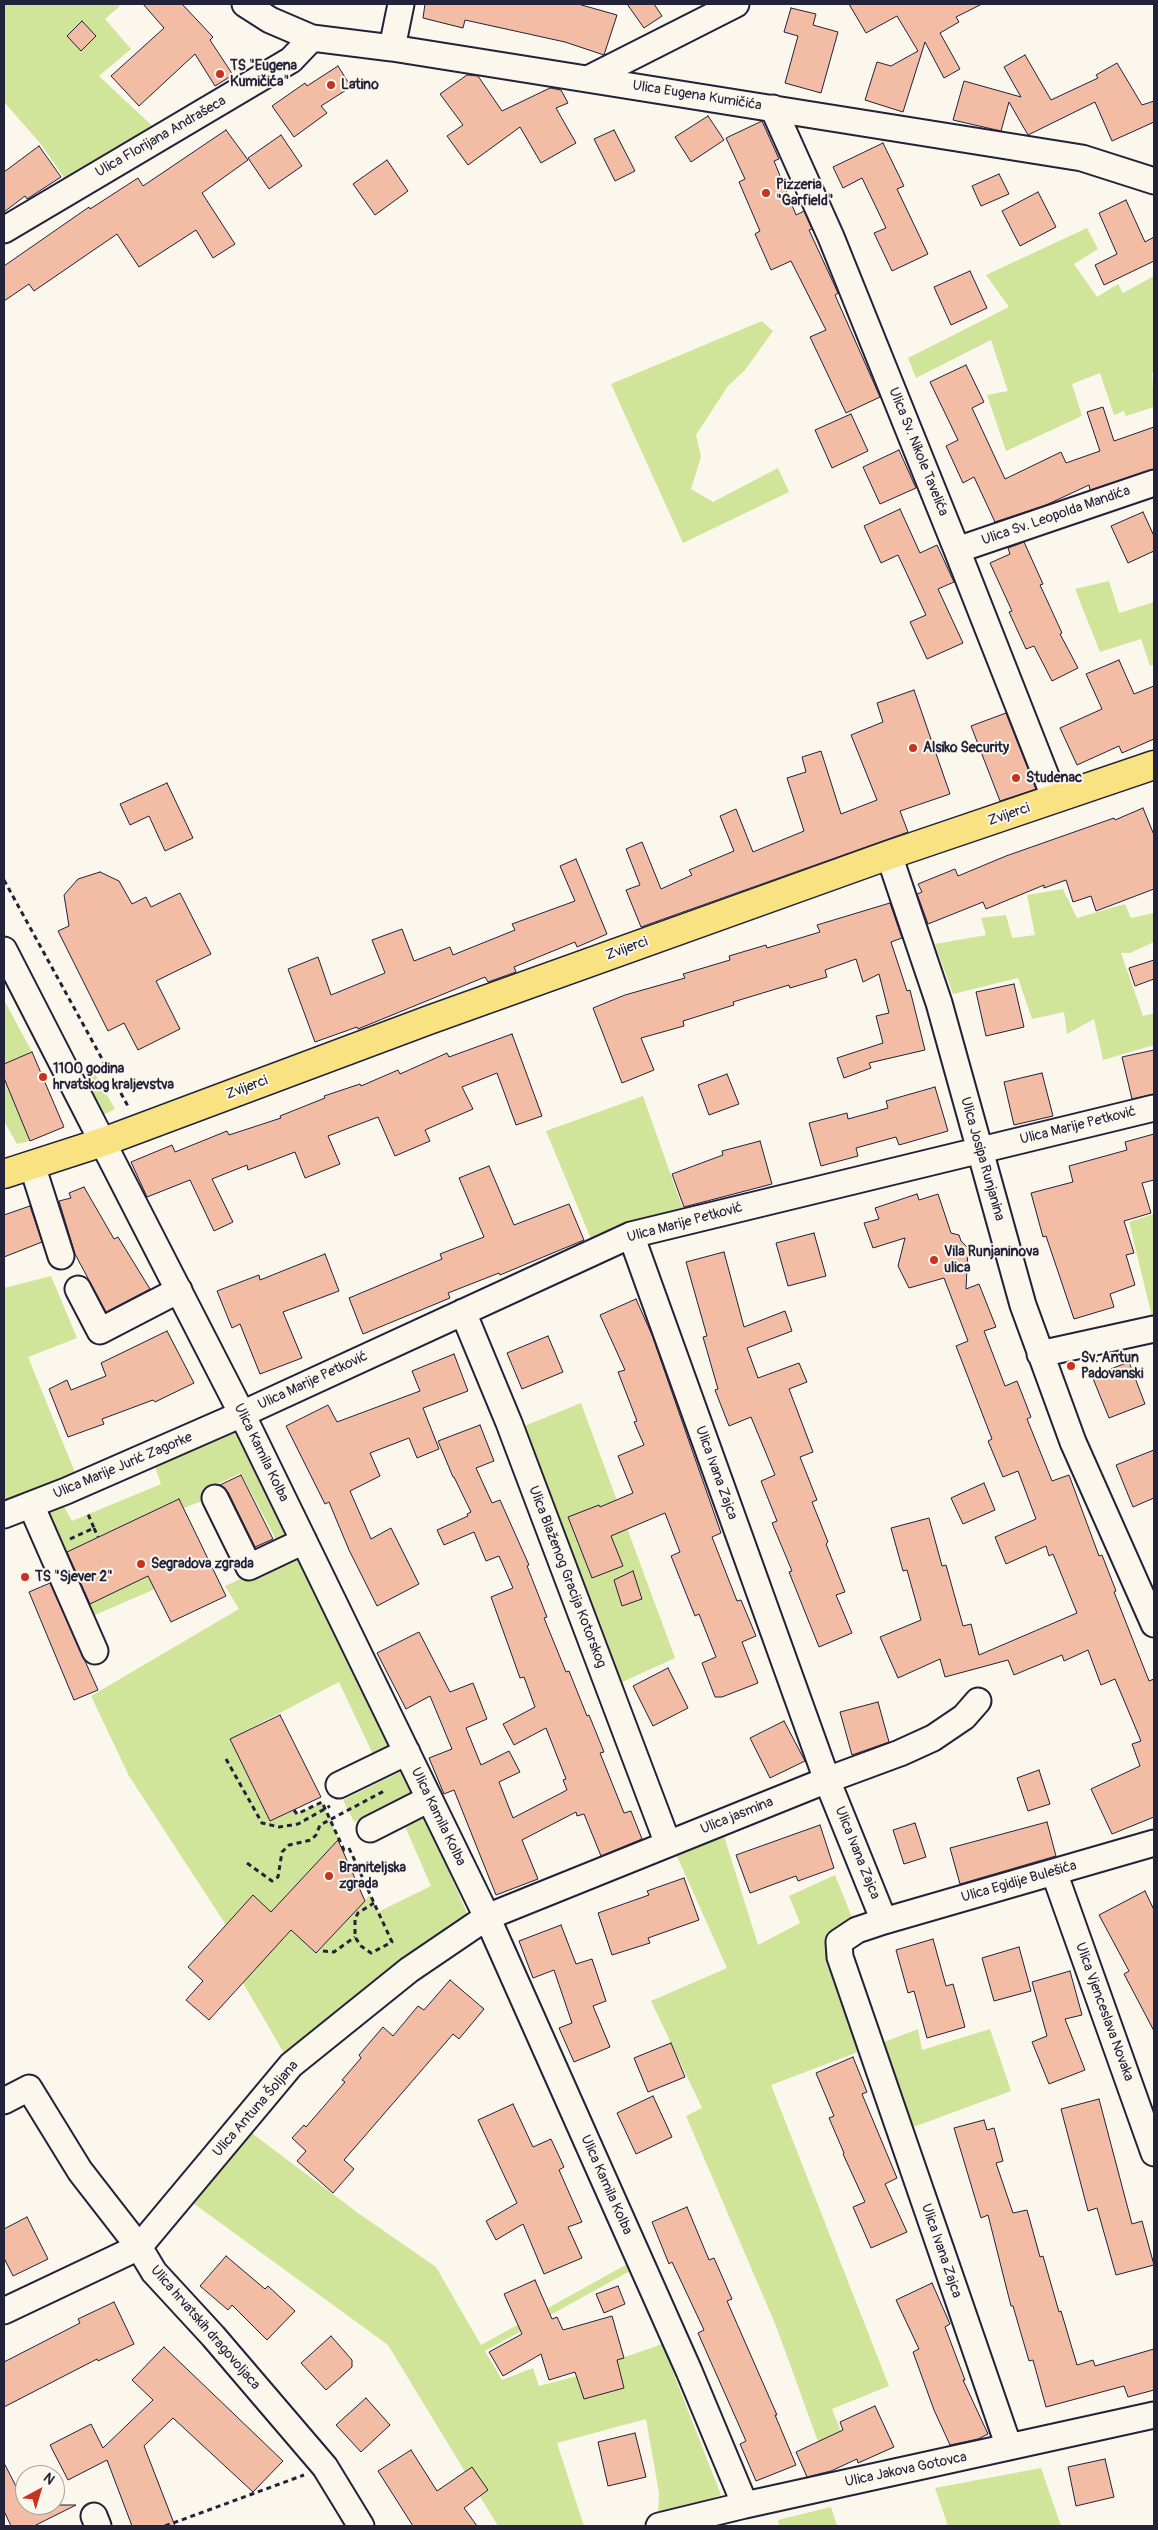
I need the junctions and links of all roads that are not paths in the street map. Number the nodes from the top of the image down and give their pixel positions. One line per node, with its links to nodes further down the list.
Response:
1 (245, 4): 4 (street, Ulica Eugena Kumičića)
2 (401, 4): 5 (street)
3 (736, 4): 6 (street)
4 (312, 38): 5 (street, Ulica Eugena Kumičića); 9 (street, Ulica Florijana Andrašeca)
5 (392, 48): 6 (street, Ulica Eugena Kumičića)
6 (588, 79): 7 (street, Ulica Eugena Kumičića)
7 (773, 108): 8 (street, Ulica Eugena Kumičića); 11 (street, Ulica Sv. Nikole Tavelića)
8 (1154, 180)
9 (4, 230)
10 (1154, 483): 11 (street, Ulica Sv. Leopolda Mandića)
11 (958, 550): 13 (street, Ulica Sv. Nikole Tavelića)
12 (1154, 765): 13 (main road, Zvijerci)
13 (1055, 799): 14 (main road, Zvijerci)
14 (889, 855): 17 (main road, Zvijerci); 18 (street, Ulica Josipa Runjanina)
15 (4, 950): 17 (street, Ulica Kamila Kolba)
16 (1154, 1108): 18 (street, Ulica Marije Petković)
17 (103, 1142): 19 (main road, Zvijerci); 24 (street, Ulica Kamila Kolba)
18 (979, 1151): 21 (street, Ulica Marije Petković); 27 (street, Ulica Josipa Runjanina)
19 (32, 1165): 20 (main road, Zvijerci); 22 (street)
20 (4, 1174)
21 (631, 1235): 25 (street, Ulica Marije Petković); 38 (street, Ulica Ivana Zajca)
22 (61, 1256)
23 (78, 1289): 24 (street)
24 (179, 1290): 28 (street, Ulica Kamila Kolba)
25 (463, 1312): 28 (street, Ulica Marije Petković); 43 (street, Ulica Blaženog Gracija Kotorskog)
26 (1154, 1329): 27 (street)
27 (1040, 1354): 33 (street, Ulica Josipa Runjanina)
28 (242, 1414): 30 (street, Ulica Marije Jurić Zagorke); 32 (street, Ulica Kamila Kolba)
29 (215, 1498): 32 (street)
30 (31, 1505): 31 (street, Ulica Marije Jurić Zagorke); 35 (street)
31 (4, 1515)
32 (304, 1542): 37 (street, Ulica Kamila Kolba)
33 (1147, 1587): 34 (street, Ulica Josipa Runjanina)
34 (1154, 1624)
35 (94, 1651)
36 (978, 1701): 38 (street, Ulica jasmina)
37 (407, 1752): 39 (street); 40 (street, Ulica Kamila Kolba)
38 (827, 1780): 43 (street, Ulica jasmina); 46 (street, Ulica Ivana Zajca)
39 (339, 1785)
40 (429, 1799): 41 (street); 45 (street, Ulica Kamila Kolba)
41 (370, 1829)
42 (1154, 1843): 44 (street, Ulica Egidije Bulešića)
43 (668, 1844): 45 (street, Ulica jasmina)
44 (1054, 1872): 46 (street, Ulica Egidije Bulešića); 48 (street, Ulica Vjenceslava Novaka)
45 (487, 1917): 49 (street, Ulica Antuna Šoljana); 53 (street, Ulica Kamila Kolba)
46 (884, 1921): 52 (street, Ulica Ivana Zajca)
47 (4, 2101): 49 (street, Ulica hrvatskih dragovoljaca)
48 (1154, 2153)
49 (139, 2247): 50 (street); 54 (street, Ulica hrvatskih dragovoljaca)
50 (4, 2311)
51 (1154, 2415): 52 (street, Ulica Jakova Gotovca)
52 (1009, 2447): 53 (street, Ulica Jakova Gotovca)
53 (745, 2505): 55 (street, Ulica Jakova Gotovca)
54 (361, 2526)
55 (659, 2526)

